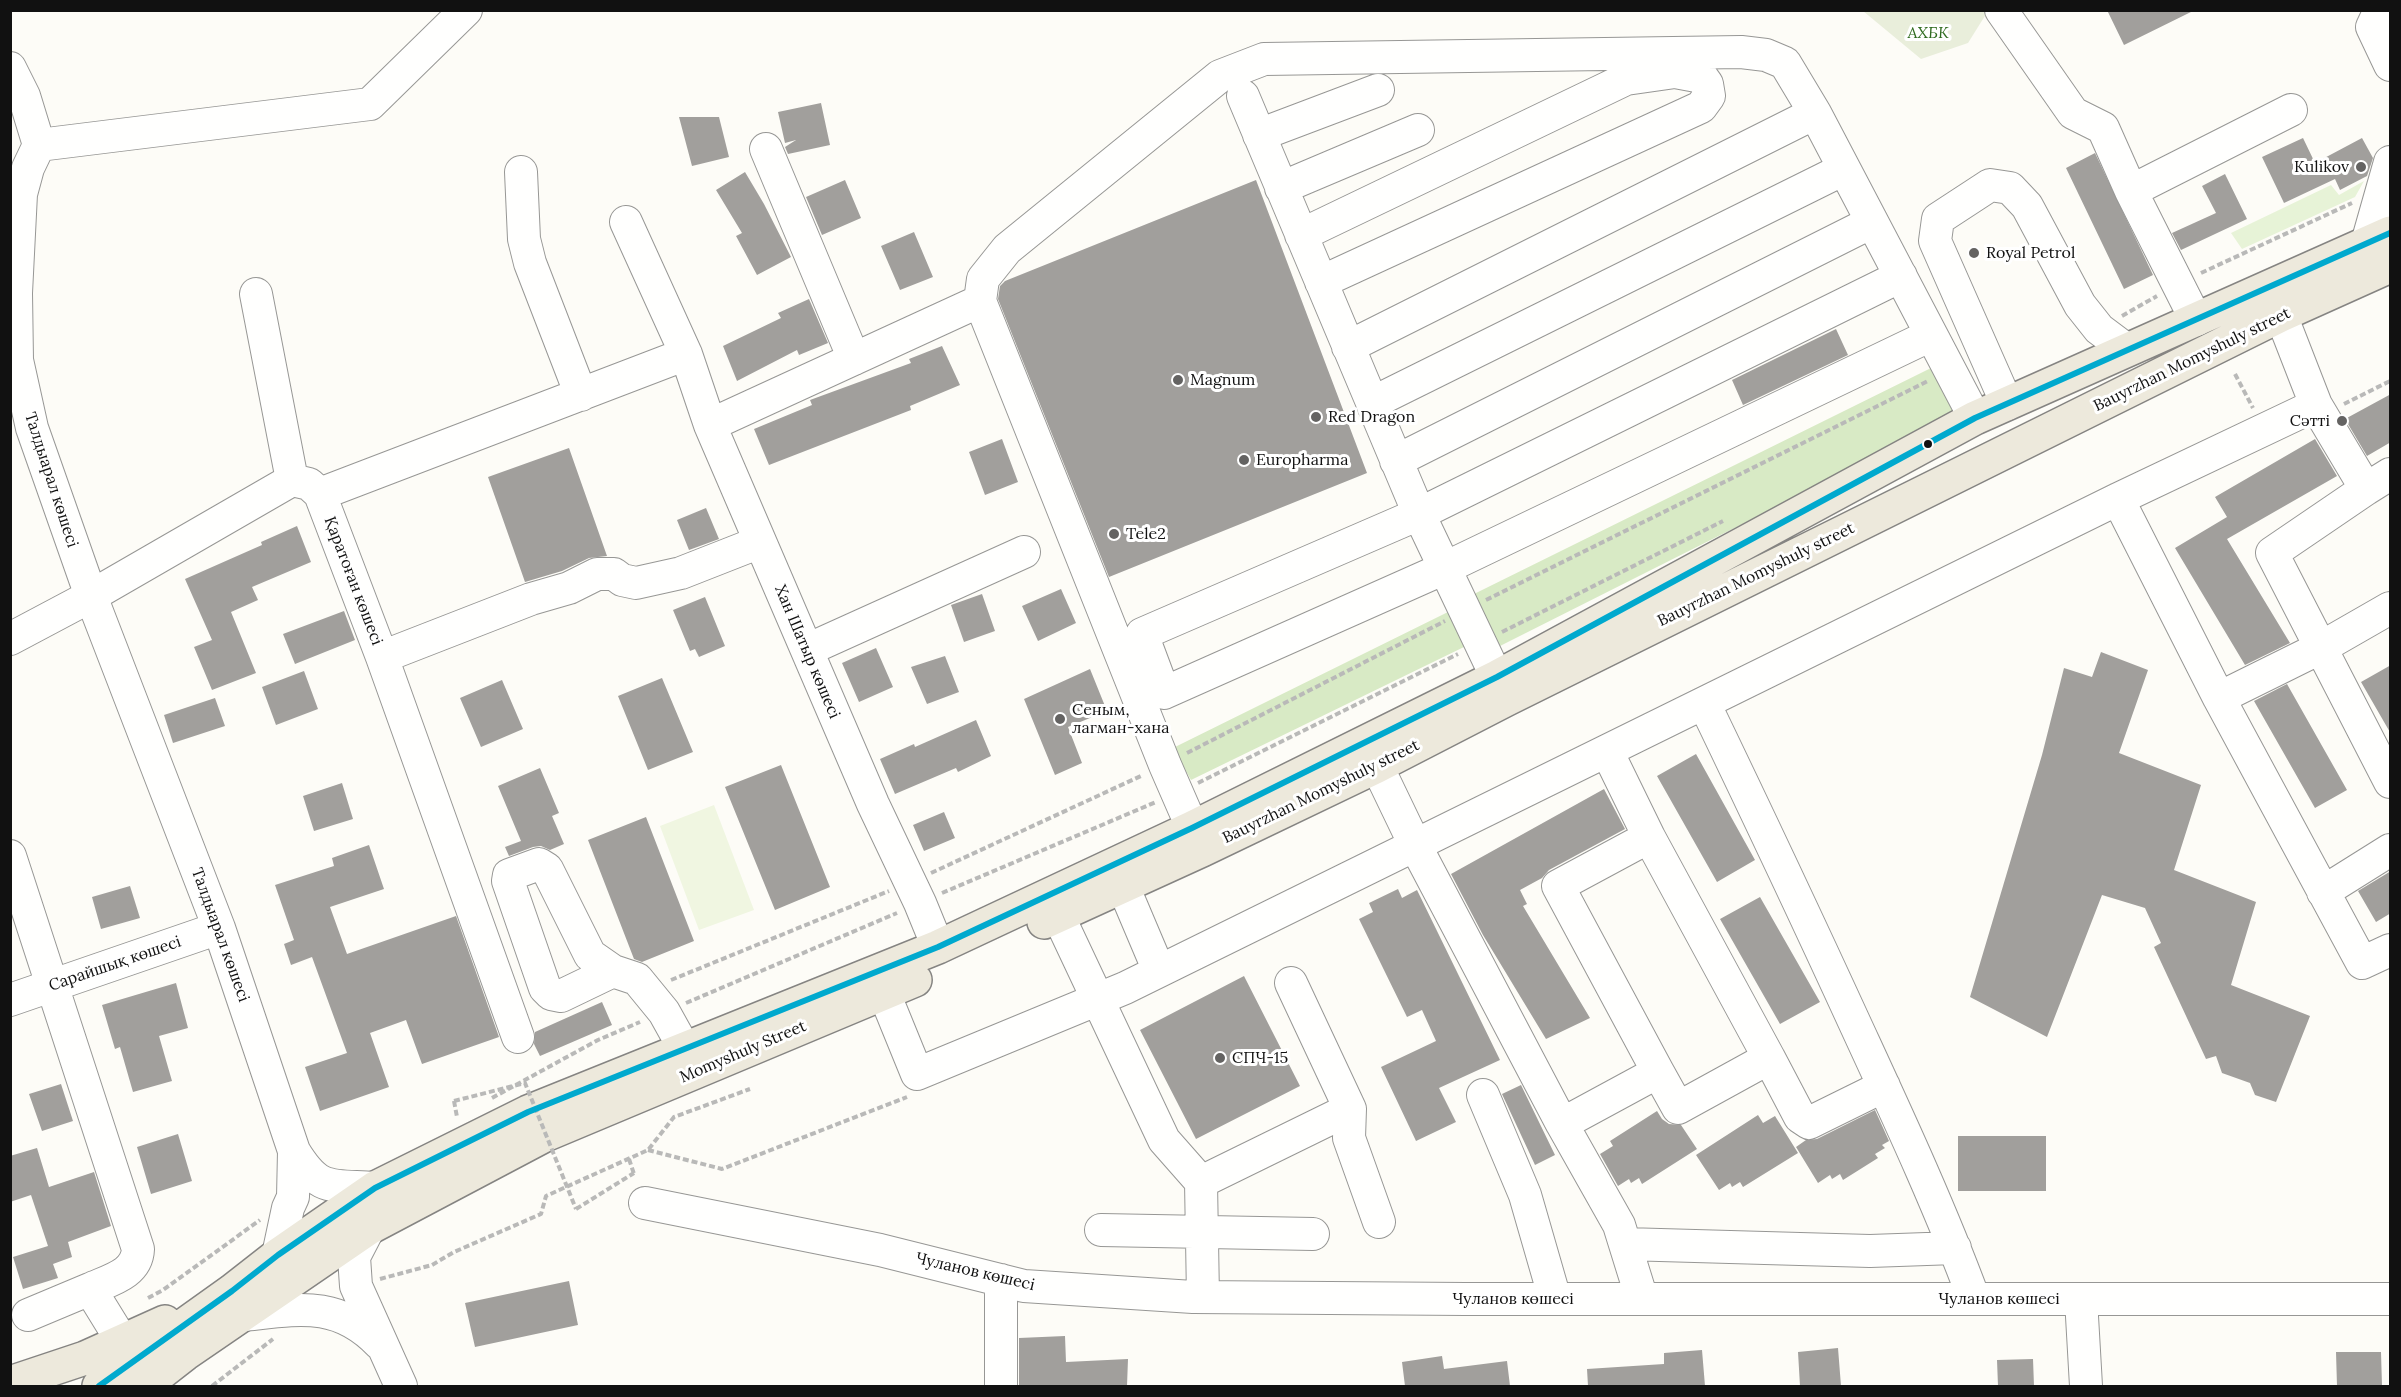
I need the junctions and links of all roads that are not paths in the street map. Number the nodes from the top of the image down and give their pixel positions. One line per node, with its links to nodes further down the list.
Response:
1 (466, 10): 12 (street)
2 (2001, 10): 18 (street)
3 (2380, 10): 4 (street)
4 (2391, 65)
5 (10, 68): 12 (street)
6 (1378, 90): 11 (street)
7 (1243, 96): 11 (street)
8 (2291, 110): 18 (street)
9 (1815, 113): 15 (street); 28 (street); 32 (street)
10 (1418, 130): 17 (street)
11 (1259, 135): 17 (street)
12 (39, 145): 27 (street, Талдыарал көшесі)
13 (765, 149): 35 (street)
14 (2391, 162): 22 (street)
15 (1844, 169): 20 (street); 37 (street)
16 (521, 172): 36 (street)
17 (1281, 188): 21 (street)
18 (2131, 191): 30 (street)
19 (626, 222): 34 (street, Хан Шатыр көшесі)
20 (1872, 222): 24 (street); 42 (street)
21 (1301, 235): 25 (street); 25 (street)
22 (2379, 238): 30 (main road, Bauyrzhan Momyshuly street)
23 (2391, 266): 29 (main road, Bauyrzhan Momyshuly street)
24 (1901, 276): 31 (street); 47 (street)
25 (1321, 282): 32 (street)
26 (256, 294): 43 (street)
27 (13, 295): 51 (street, Талдыарал көшесі)
28 (980, 301): 35 (street); 53 (street)
29 (2281, 315): 39 (street); 58 (main road, Bauyrzhan Momyshuly street)
30 (2196, 320): 33 (main road, Bauyrzhan Momyshuly street)
31 (1931, 335): 40 (street); 50 (street)
32 (1348, 346): 37 (street)
33 (2127, 350): 38 (main road, Bauyrzhan Momyshuly street); 38 (street)
34 (686, 354): 36 (street, Қаратоған көшесі); 41 (street, Хан Шатыр көшесі)
35 (854, 359): 41 (street)
36 (581, 395): 45 (street, Қаратоған көшесі)
37 (1372, 404): 42 (street)
38 (2007, 404): 40 (main road, Bauyrzhan Momyshuly street)
39 (2316, 405): 44 (street); 46 (street)
40 (1975, 418): 58 (main road, Bauyrzhan Momyshuly street)
41 (710, 425): 48 (street, Хан Шатыр көшесі)
42 (1396, 461): 47 (street)
43 (292, 480): 45 (street); 51 (street)
44 (2378, 482): 55 (street)
45 (320, 494): 57 (street, Қаратоған көшесі)
46 (2118, 499): 60 (street); 61 (street)
47 (1419, 514): 50 (street); 53 (street)
48 (760, 542): 56 (street, Хан Шатыр көшесі); 57 (street)
49 (1024, 552): 56 (street)
50 (1445, 568): 58 (street); 59 (street)
51 (90, 596): 54 (street); 73 (street, Талдыарал көшесі)
52 (2391, 608): 55 (street)
53 (1130, 638): 59 (street)
54 (10, 639)
55 (2322, 647): 60 (street); 64 (street)
56 (807, 650): 74 (street, Хан Шатыр көшесі)
57 (382, 657): 83 (street, Қаратоған көшесі)
58 (1502, 688): 63 (main road, Bauyrzhan Momyshuly street); 66 (main road, Bauyrzhan Momyshuly street)
59 (1153, 698): 66 (street)
60 (2219, 698): 71 (street)
61 (1704, 703): 62 (street); 87 (street)
62 (1607, 751): 65 (street); 67 (street)
63 (1377, 766): 66 (main road, Bauyrzhan Momyshuly street); 67 (street)
64 (2391, 782)
65 (1649, 837): 85 (street); 86 (street)
66 (1197, 839): 70 (main road, Bauyrzhan Momyshuly street); 74 (main road, Bauyrzhan Momyshuly street)
67 (1415, 845): 77 (street); 90 (street)
68 (2391, 850): 71 (street)
69 (10, 856): 79 (street)
70 (1123, 886): 72 (main road, Momyshuly Street); 77 (street)
71 (2323, 892): 75 (street)
72 (1058, 915): 80 (main road, Momyshuly Street); 81 (street)
73 (219, 928): 79 (street, Сарайшық көшесі); 91 (street, Талдыарал көшесі)
74 (938, 946): 84 (main road, Bauyrzhan Momyshuly street)
75 (2391, 950)
76 (613, 970): 84 (street)
77 (1159, 971): 81 (street)
78 (1291, 983): 89 (street)
79 (53, 986): 82 (street, Сарайшық көшесі); 104 (street)
80 (884, 993): 81 (street); 96 (main road, Momyshuly Street)
81 (1097, 999): 92 (street)
82 (10, 1000)
83 (518, 1037)
84 (684, 1048): 93 (main road, Bauyrzhan Momyshuly street)
85 (1769, 1058): 86 (street); 87 (street)
86 (1658, 1072): 90 (street)
87 (1884, 1086): 101 (street)
88 (1482, 1095): 106 (street)
89 (1350, 1109): 92 (street); 95 (street)
90 (1562, 1124): 100 (street)
91 (294, 1150): 93 (street, Талдыарал көшесі); 102 (street)
92 (1201, 1182): 98 (street)
93 (375, 1188): 102 (main road, Bauyrzhan Momyshuly street)
94 (645, 1203): 103 (street, Чуланов көшесі)
95 (1379, 1222)
96 (369, 1228): 111 (main road, Momyshuly Street); 114 (street)
97 (1101, 1230): 98 (street)
98 (1202, 1232): 99 (street); 105 (street)
99 (1313, 1233)
100 (1625, 1244): 101 (street); 107 (street)
101 (1955, 1248): 108 (street)
102 (278, 1255): 111 (main road, Bauyrzhan Momyshuly street)
103 (1001, 1280): 105 (street, Чуланов көшесі); 119 (street)
104 (90, 1289): 112 (street); 113 (street)
105 (1203, 1297): 106 (street, Чуланов көшесі)
106 (1555, 1299): 107 (street, Чуланов көшесі)
107 (1642, 1299): 108 (street, Чуланов көшесі)
108 (1974, 1299): 109 (street, Чуланов көшесі)
109 (2081, 1299): 110 (street, Чуланов көшесі); 120 (street)
110 (2391, 1299)
111 (238, 1303): 113 (main road); 114 (street); 116 (main road, Bauyrzhan Momyshuly street); 117 (main road)
112 (28, 1315)
113 (122, 1341): 115 (main road)
114 (384, 1349): 118 (street)
115 (10, 1383)
116 (99, 1386)
117 (144, 1386)
118 (401, 1386)
119 (1001, 1386)
120 (2086, 1386)

